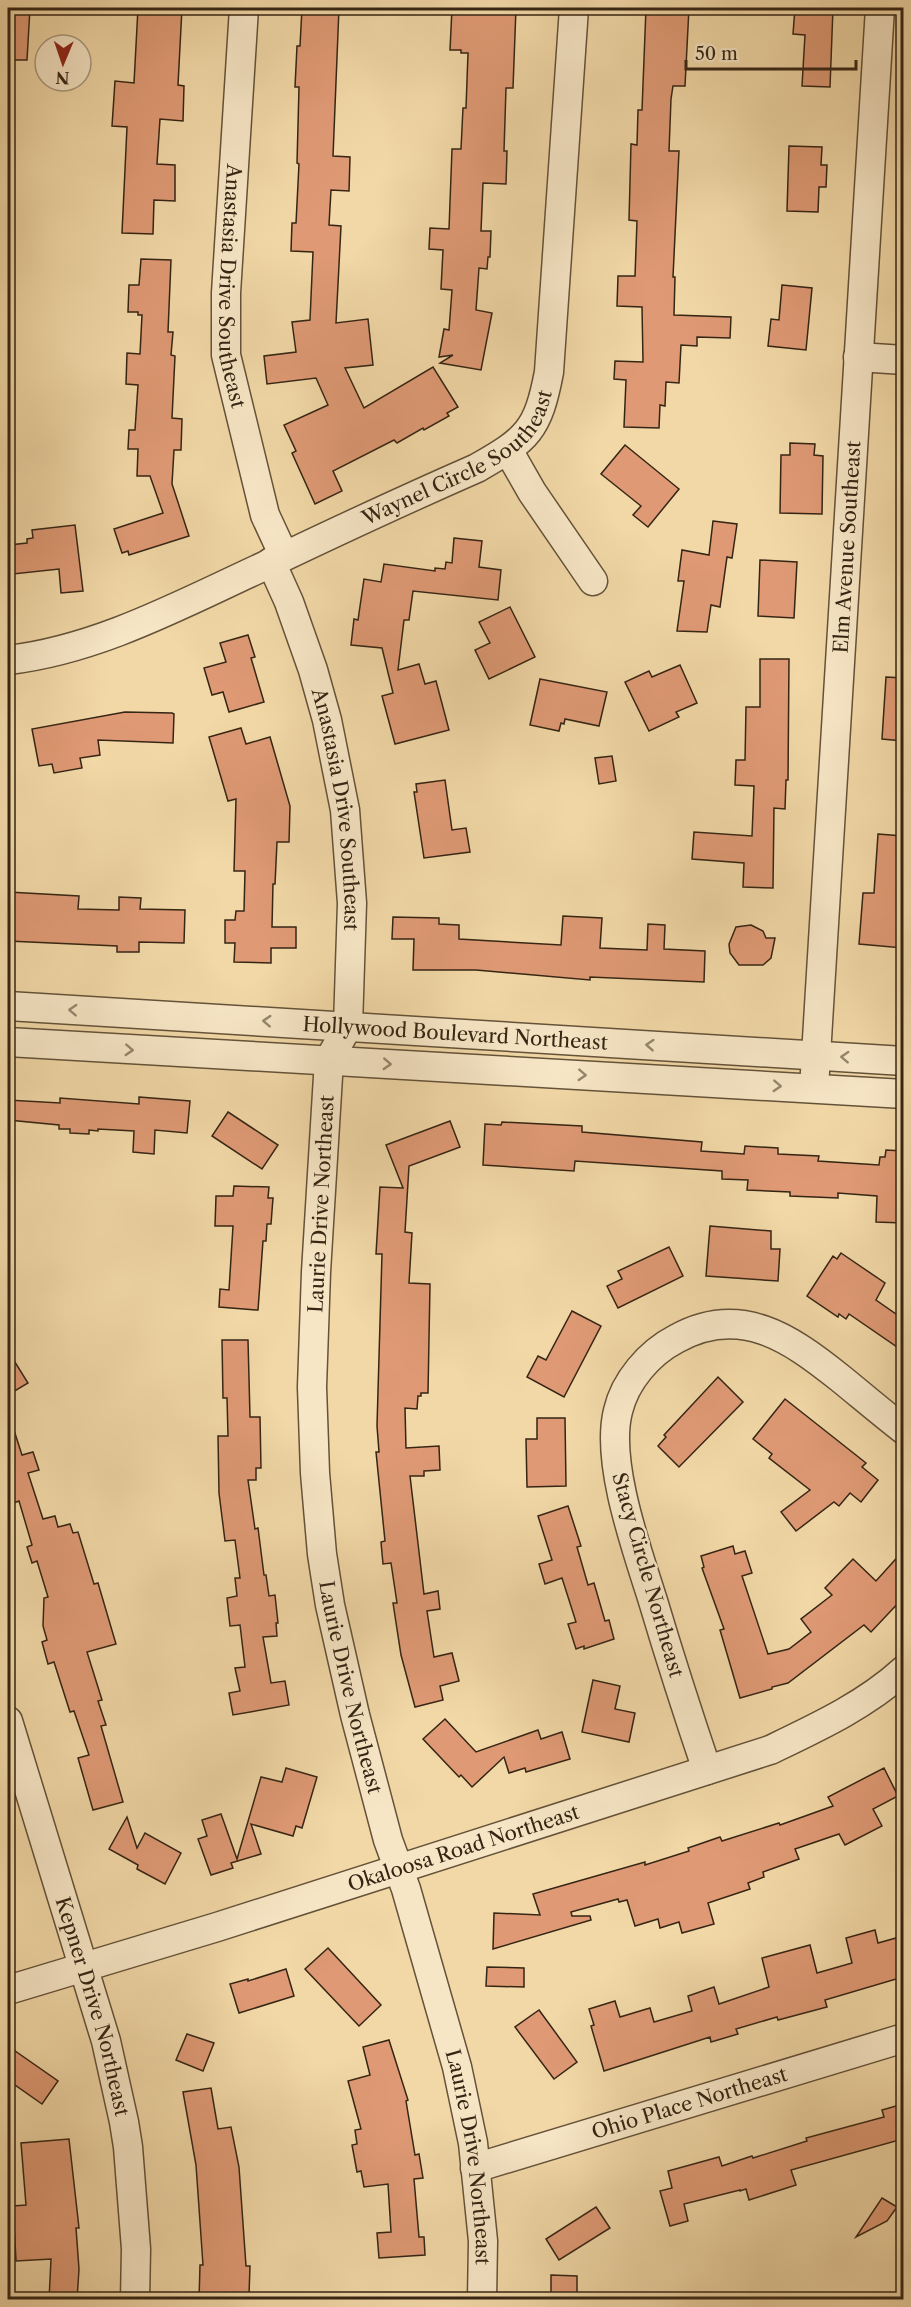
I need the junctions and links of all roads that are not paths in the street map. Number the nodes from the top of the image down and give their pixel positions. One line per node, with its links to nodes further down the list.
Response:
1 (244, 8): 7 (street, Anastasia Drive Southeast)
2 (574, 8): 6 (street, Waynel Circle Southeast)
3 (880, 8): 4 (street, Elm Avenue Southeast)
4 (858, 357): 5 (street); 13 (street, Elm Avenue Southeast)
5 (903, 360)
6 (508, 450): 7 (street, Waynel Circle Southeast); 8 (street)
7 (277, 559): 9 (street, Waynel Circle Southeast); 11 (street, Anastasia Drive Southeast)
8 (593, 581)
9 (8, 660)
10 (8, 1006): 11 (street, Hollywood Boulevard Northeast, one-way to 10)
11 (348, 1026): 13 (street, Hollywood Boulevard Northeast, one-way to 11); 14 (street, Anastasia Drive Southeast)
12 (8, 1042): 14 (street, Hollywood Boulevard Northeast, one-way to 14)
13 (816, 1055): 15 (street, Hollywood Boulevard Northeast, one-way to 13); 16 (street, Elm Avenue Southeast)
14 (329, 1060): 16 (street, Hollywood Boulevard Northeast, one-way to 16); 22 (street, Laurie Drive Northeast)
15 (903, 1061)
16 (814, 1088): 17 (street, Hollywood Boulevard Northeast)
17 (903, 1094)
18 (903, 1430): 21 (street, Stacy Circle Northeast)
19 (903, 1670): 21 (street, Okaloosa Road Northeast)
20 (8, 1721): 23 (street, Kepner Drive Northeast)
21 (706, 1770): 22 (street, Okaloosa Road Northeast)
22 (398, 1869): 23 (street, Okaloosa Road Northeast); 26 (street, Laurie Drive Northeast)
23 (84, 1968): 24 (street, Okaloosa Road Northeast); 27 (street, Kepner Drive Northeast)
24 (8, 1990)
25 (903, 2038): 26 (street, Ohio Place Northeast)
26 (475, 2168): 28 (street, Laurie Drive Northeast)
27 (135, 2300)
28 (482, 2300)

